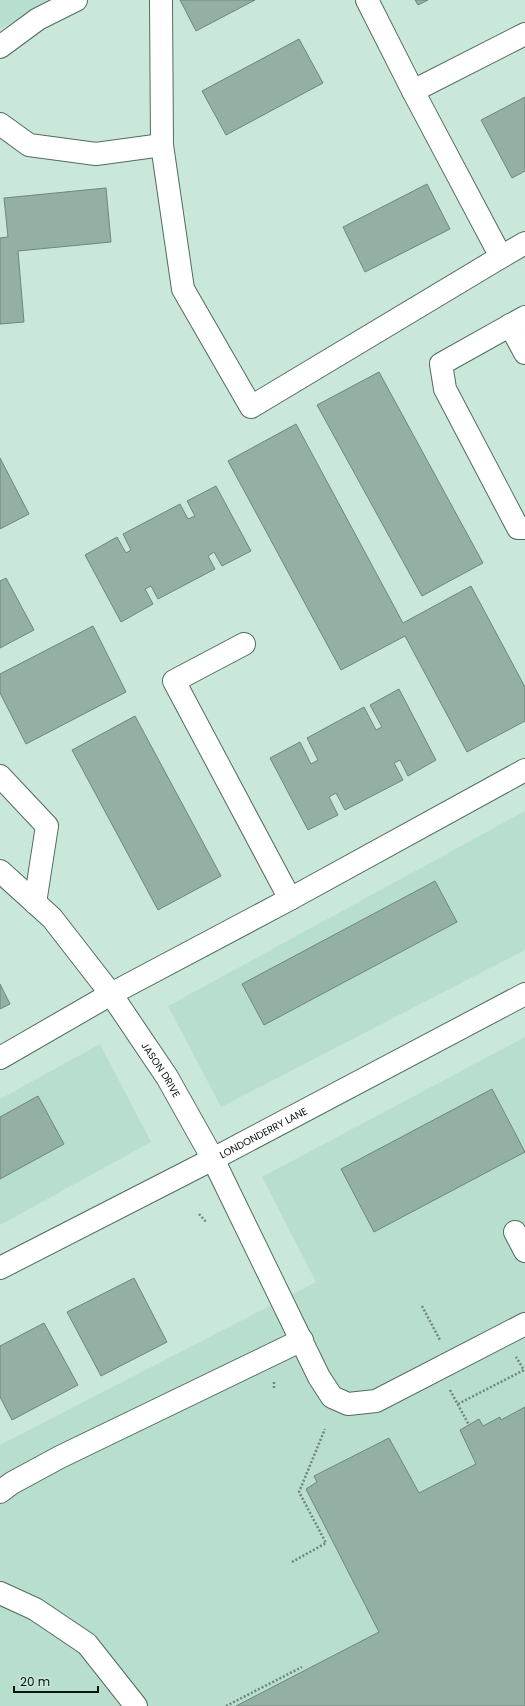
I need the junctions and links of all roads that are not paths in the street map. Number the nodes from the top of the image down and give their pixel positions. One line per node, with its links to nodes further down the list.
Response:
1 (76, 0): 5 (street)
2 (161, 0): 8 (street)
3 (367, 0): 6 (street)
4 (525, 34): 6 (street)
5 (0, 47)
6 (414, 92): 10 (street)
7 (0, 124): 8 (street)
8 (162, 145): 10 (street)
9 (525, 243): 10 (street)
10 (502, 257)
11 (518, 321): 12 (street); 13 (street)
12 (525, 353)
13 (525, 528)
14 (244, 644): 18 (street)
15 (525, 770): 18 (street)
16 (0, 776): 19 (street)
17 (0, 871): 19 (street, JASON DRIVE)
18 (290, 899): 20 (street)
19 (35, 903): 20 (street, JASON DRIVE)
20 (111, 994): 22 (street); 23 (street, JASON DRIVE)
21 (525, 994): 23 (street, LONDONDERRY LANE)
22 (0, 1058)
23 (213, 1159): 24 (street, LONDONDERRY LANE); 26 (street, JASON DRIVE)
24 (0, 1268)
25 (525, 1324): 26 (street, JASON DRIVE)
26 (302, 1340): 27 (street)
27 (0, 1492)
28 (0, 1593): 29 (street)
29 (136, 1706)

